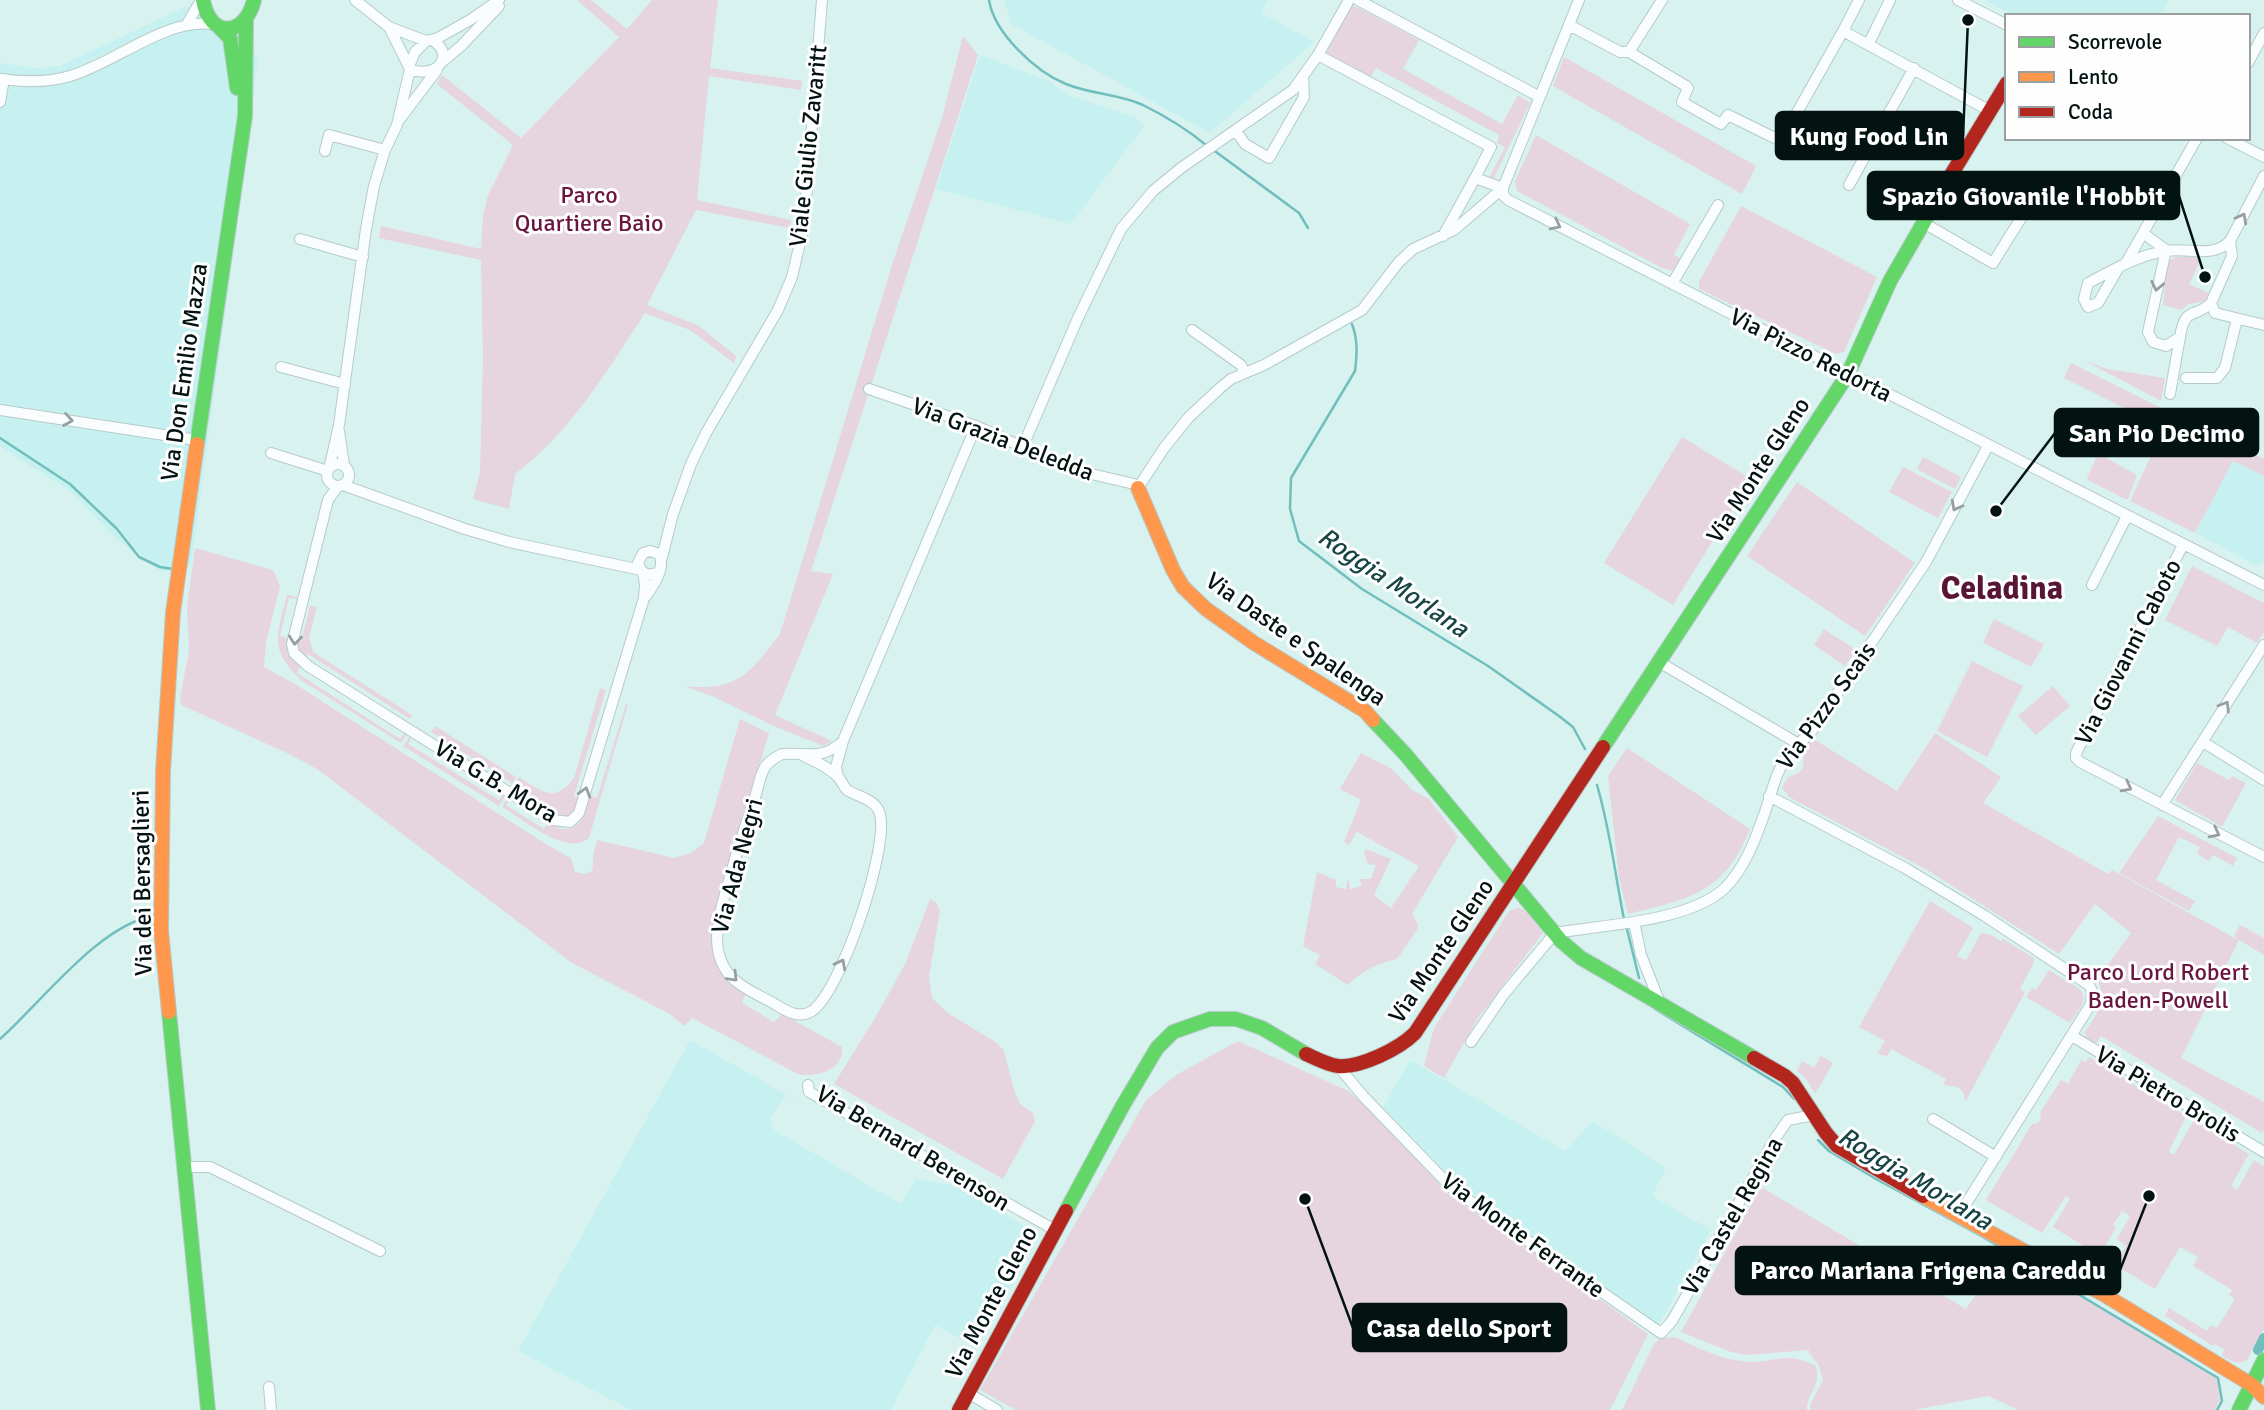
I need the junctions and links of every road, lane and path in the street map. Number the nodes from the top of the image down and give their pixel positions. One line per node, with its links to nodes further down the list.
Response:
1 (202, 0): 15 (street); 18 (street, Via Don Emilio Mazza)
2 (254, 0): 14 (street, Via Don Emilio Mazza)
3 (355, 0): 19 (street)
4 (499, 0): 22 (street)
5 (505, 0): 27 (street)
6 (822, 0): 84 (street, Viale Giulio Zavaritt)
7 (1349, 0): 25 (street)
8 (1359, 0): 33 (street)
9 (1579, 0): 16 (street)
10 (1662, 0): 24 (street)
11 (1859, 0): 20 (street)
12 (1891, 0): 23 (street)
13 (1958, 0): 17 (street)
14 (246, 22): 18 (street); 42 (street, Via Don Emilio Mazza)
15 (187, 24): 18 (street); 31 (street)
16 (1569, 24): 24 (street); 33 (street)
17 (2005, 24)
18 (216, 26): 42 (street, Via Don Emilio Mazza)
19 (389, 27): 22 (street); 28 (street)
20 (1843, 31): 23 (street); 24 (street)
21 (2264, 33): 26 (street)
22 (429, 41): 27 (street); 28 (street)
23 (1869, 43): 29 (street)
24 (1629, 52)
25 (1318, 55): 30 (street); 45 (street)
26 (2250, 59)
27 (439, 66): 28 (street); 36 (street)
28 (410, 67): 36 (street)
29 (1914, 68): 35 (street); 48 (street)
30 (1303, 77): 37 (street); 37 (street)
31 (2, 79): 34 (street)
32 (2005, 86): 35 (street, Via Monte Gleno)
33 (1540, 97): 49 (street)
34 (0, 102)
35 (1990, 111): 52 (street, Via Monte Gleno)
36 (397, 124): 40 (street)
37 (1236, 131): 76 (street)
38 (2196, 140): 51 (street)
39 (2231, 140): 43 (street)
40 (386, 150): 41 (street); 58 (street)
41 (325, 151)
42 (239, 153): 75 (street, Via Don Emilio Mazza)
43 (2264, 157)
44 (2264, 176): 56 (street, one-way to 44)
45 (1475, 178): 49 (street); 54 (street)
46 (2046, 178): 52 (street)
47 (2103, 178): 51 (street)
48 (1849, 185)
49 (1503, 188): 54 (street); 59 (street, Via Pizzo Redorta, one-way to 59)
50 (1718, 205): 59 (street)
51 (2157, 208): 53 (street)
52 (1922, 222): 67 (street, Via Monte Gleno)
53 (2143, 233): 57 (street); 57 (street)
54 (1443, 236): 66 (street)
55 (300, 239): 58 (street)
56 (2230, 241): 57 (street); 60 (street)
57 (2166, 250): 64 (street, one-way to 64)
58 (363, 257): 69 (street)
59 (1672, 284): 67 (street, Via Pizzo Redorta)
60 (2211, 303): 61 (street); 64 (street)
61 (2236, 319): 62 (street); 68 (street)
62 (2264, 325)
63 (1192, 330): 66 (street)
64 (2180, 337): 71 (street)
65 (281, 367): 69 (street)
66 (1244, 372): 82 (street)
67 (1848, 373): 77 (street, Via Pizzo Redorta); 98 (street, Via Monte Gleno)
68 (2186, 378)
69 (345, 384): 73 (street)
70 (869, 389): 74 (street, Via Grazia Deledda)
71 (2170, 394)
72 (0, 410): 75 (street, one-way to 75)
73 (339, 425): 79 (street); 80 (street)
74 (976, 426): 76 (street, Via Grazia Deledda); 99 (street)
75 (197, 440): 95 (street, Via Don Emilio Mazza)
76 (1023, 446): 82 (street, Via Grazia Deledda)
77 (1989, 446): 85 (street, Via Pizzo Redorta); 101 (street, Via Pizzo Scais, one-way to 101)
78 (271, 453): 80 (street)
79 (346, 468): 80 (street); 81 (street); 83 (street)
80 (328, 473): 81 (street); 86 (street)
81 (340, 486): 83 (street); 86 (street)
82 (1138, 488): 108 (street, Via Daste e Spalenga)
83 (373, 497): 90 (street)
84 (673, 514): 88 (street, Viale Giulio Zavaritt); 89 (street, Viale Giulio Zavaritt)
85 (2127, 516): 87 (street, Via Pizzo Redorta); 93 (street)
86 (323, 519): 96 (street, Via G.B. Mora, one-way to 96)
87 (2183, 545): 94 (street, Via Pizzo Redorta); 106 (street, Via Giovanni Caboto, one-way to 106)
88 (645, 553): 89 (street); 90 (street); 91 (street)
89 (662, 557): 92 (street, Viale Giulio Zavaritt)
90 (610, 563): 91 (street)
91 (642, 571): 92 (street); 96 (street, Via G.B. Mora)
92 (657, 573): 96 (street, Via G.B. Mora)
93 (2092, 585)
94 (2264, 585)
95 (175, 597): 120 (street, Via dei Bersaglieri)
96 (644, 598)
97 (2264, 645): 100 (street, one-way to 97)
98 (1659, 662): 101 (street); 108 (street, Via Monte Gleno)
99 (843, 741): 102 (street, Via Ada Negri); 103 (street)
100 (2203, 742): 104 (street); 106 (street)
101 (1797, 743): 105 (street, Via Pizzo Scais)
102 (802, 755): 103 (street, Via Ada Negri); 103 (street, Via Ada Negri, one-way to 103)
103 (838, 777)
104 (2264, 780)
105 (1769, 796): 109 (street, Via Pizzo Scais); 112 (street)
106 (2162, 805): 107 (street, Via Giovanni Caboto, one-way to 107)
107 (2264, 857)
108 (1513, 886): 110 (street, Via Daste e Spalenga); 114 (street, Via Monte Gleno)
109 (1626, 923): 110 (street); 111 (street)
110 (1555, 933): 111 (street, Via Daste e Spalenga); 113 (street)
111 (1660, 1003): 116 (street, Via Daste e Spalenga)
112 (2072, 1036): 118 (street, Via Pietro Brolis); 119 (street)
113 (1471, 1042)
114 (1338, 1066): 122 (street, Via Monte Gleno); 124 (street, Via Monte Ferrante)
115 (808, 1085): 122 (street, Via Bernard Berenson)
116 (1814, 1115): 121 (street, Via Daste e Spalenga); 124 (street, Via Castel Regina)
117 (1933, 1119): 119 (street)
118 (2264, 1152)
119 (1996, 1157): 121 (street)
120 (185, 1167): 123 (street); 130 (street, Via dei Bersaglieri)
121 (1959, 1215): 126 (street, Via Daste e Spalenga)
122 (1055, 1230): 128 (street, Via Monte Gleno)
123 (380, 1251)
124 (1661, 1333)
125 (2264, 1360): 126 (street)
126 (2252, 1385): 129 (street, Via Daste e Spalenga); 134 (street)
127 (269, 1387): 131 (street)
128 (968, 1394): 132 (street, Via Monte Gleno); 133 (street)
129 (2264, 1397)
130 (208, 1410)
131 (271, 1410)
132 (959, 1410)
133 (997, 1410)
134 (2239, 1410)

